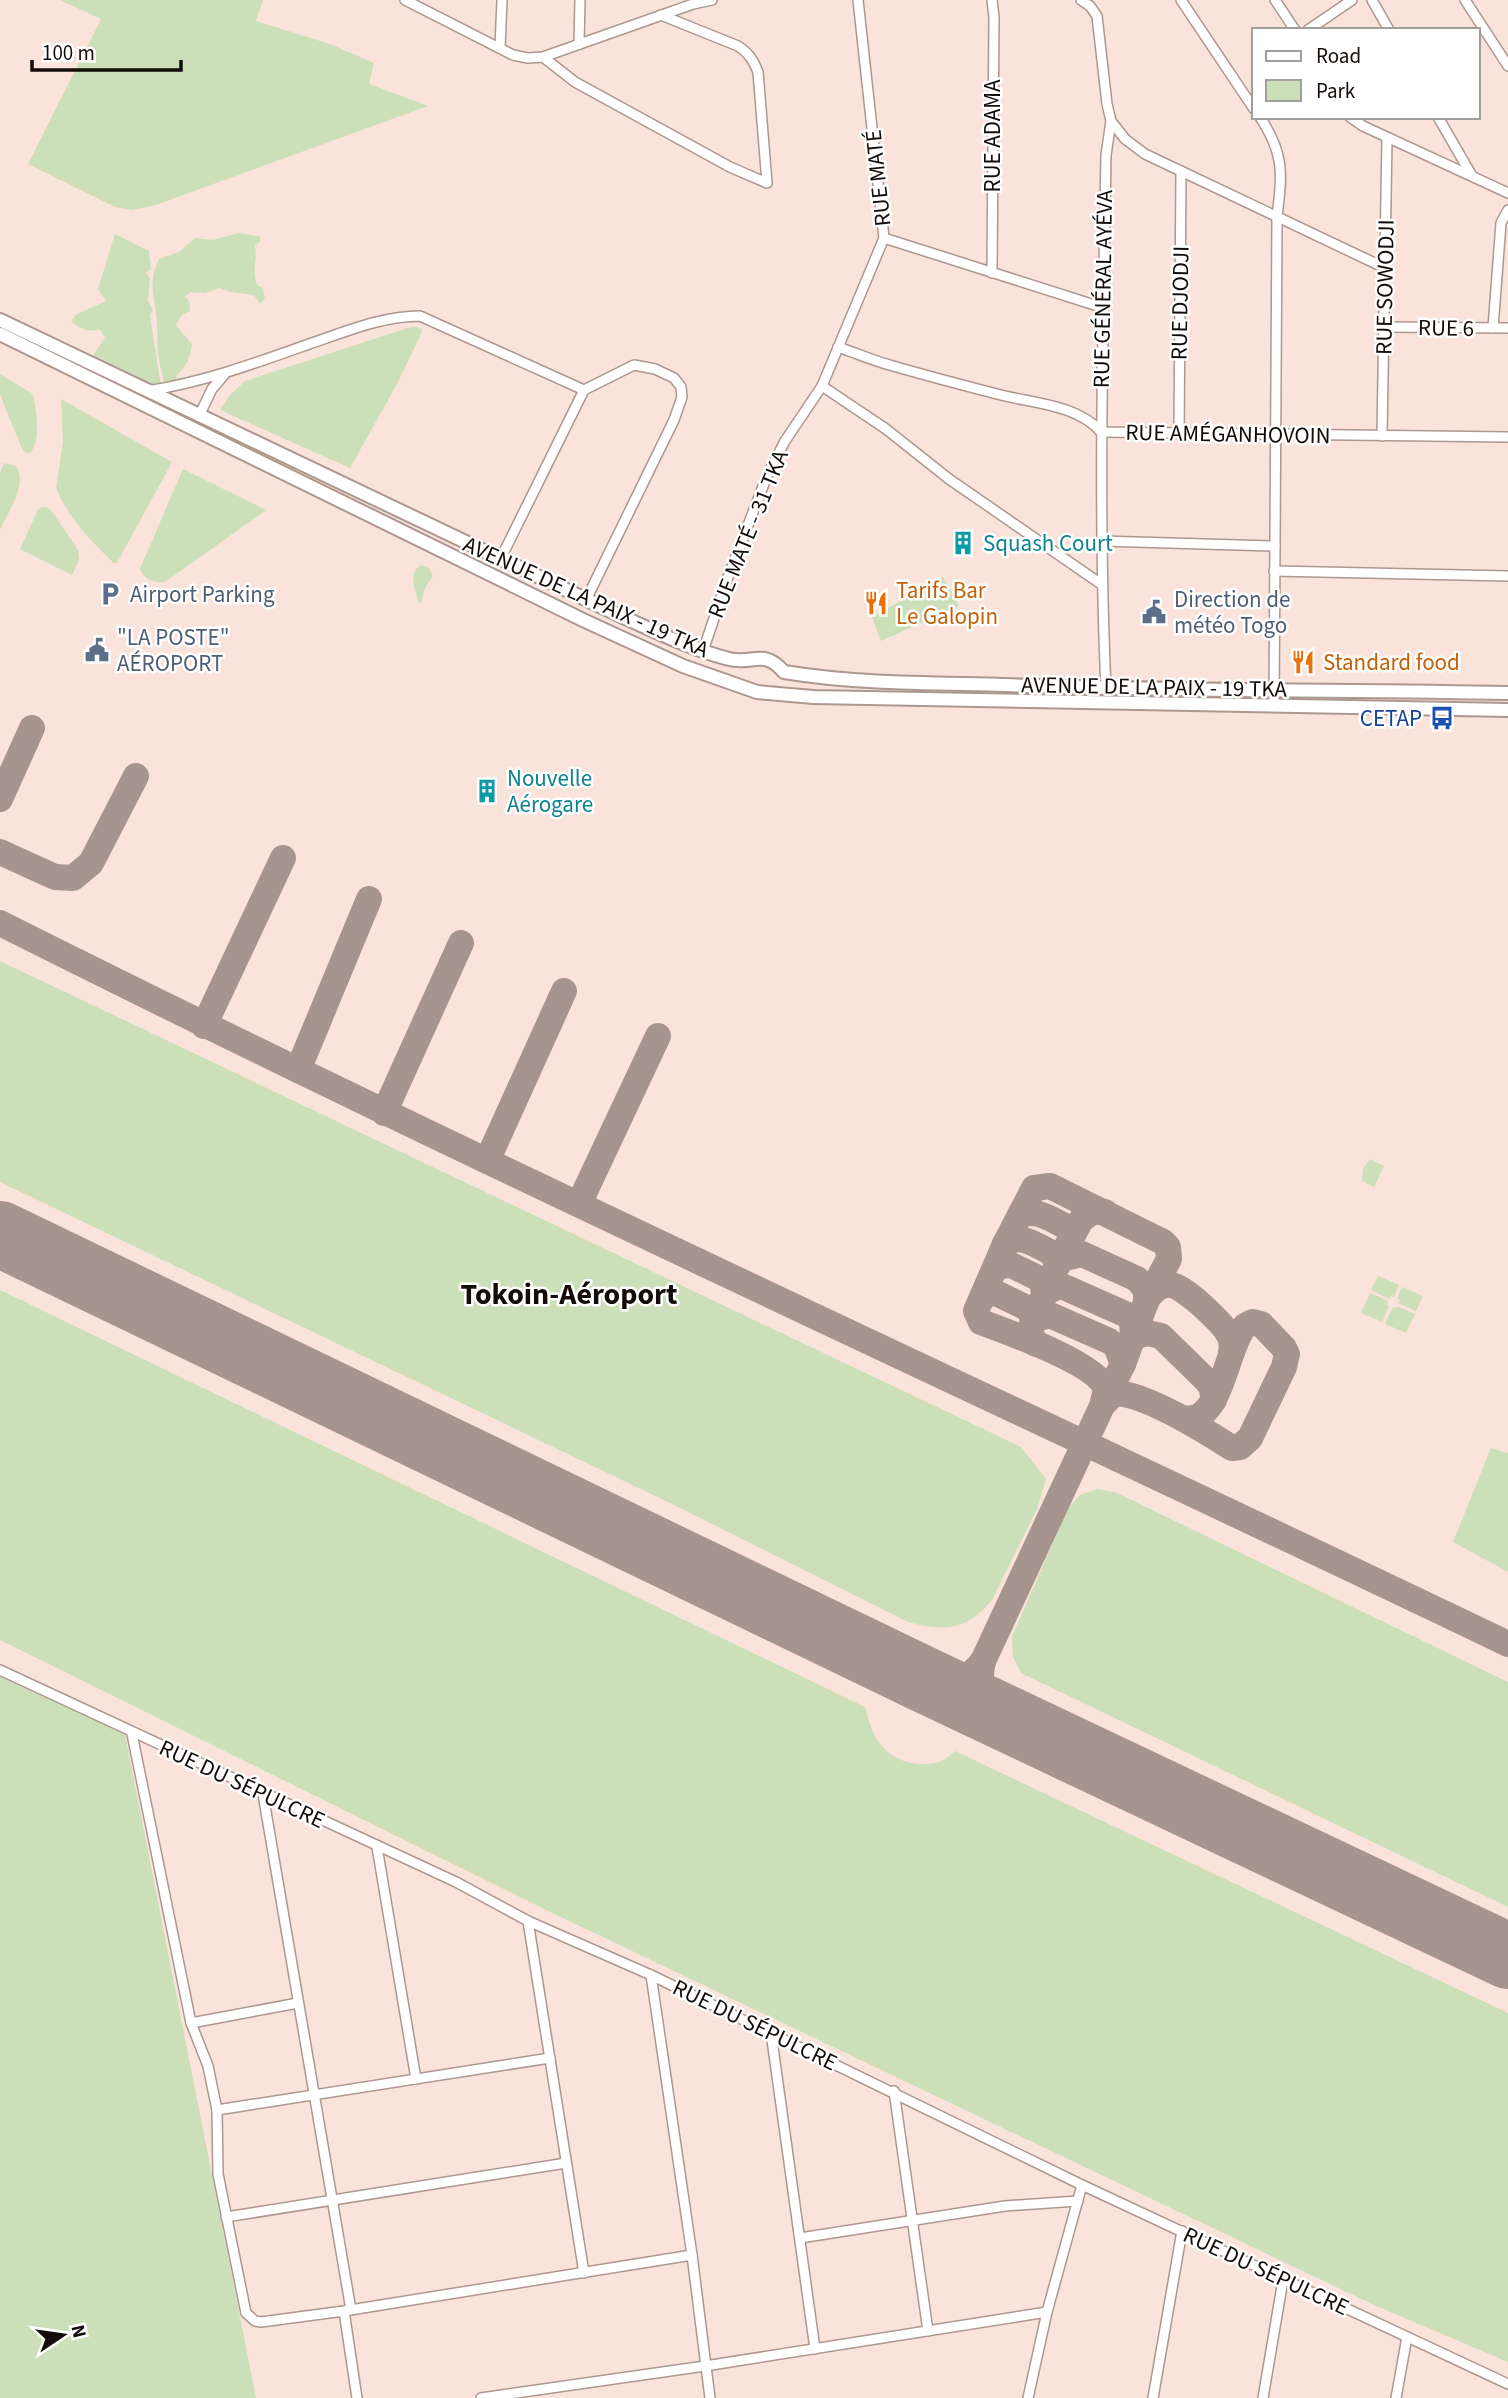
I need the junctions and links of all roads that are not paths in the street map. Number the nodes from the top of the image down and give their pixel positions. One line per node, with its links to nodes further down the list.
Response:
1 (405, 0): 19 (street)
2 (502, 0): 19 (street)
3 (580, 0): 18 (street)
4 (712, 0): 13 (street)
5 (859, 0): 33 (street, RUE MATÉ)
6 (992, 0): 35 (street, RUE ADAMA)
7 (1081, 0): 26 (street, RUE GÉNÉRAL AYÉVA)
8 (1181, 0): 22 (street)
9 (1275, 0): 15 (street)
10 (1352, 0): 16 (street)
11 (1372, 0): 17 (street)
12 (1465, 0): 21 (street)
13 (684, 3): 14 (street)
14 (661, 15): 18 (street); 20 (street)
15 (1294, 28)
16 (1311, 28)
17 (1388, 28)
18 (579, 44): 20 (street)
19 (500, 48): 20 (street)
20 (542, 57)
21 (1508, 66)
22 (1252, 106)
23 (1261, 119): 32 (street)
24 (1354, 119): 27 (street)
25 (1439, 119): 29 (street)
26 (1111, 121): 28 (street); 36 (street, RUE GÉNÉRAL AYÉVA)
27 (1387, 138): 29 (street); 34 (street, RUE SOWODJI)
28 (1181, 171): 32 (street); 49 (street, RUE DJODJI)
29 (1472, 176): 30 (street)
30 (1508, 193)
31 (1508, 210): 39 (street)
32 (1277, 217): 34 (street); 50 (street)
33 (884, 238): 35 (street); 42 (street, RUE MATÉ)
34 (1385, 268): 38 (street, RUE SOWODJI)
35 (992, 273): 36 (street)
36 (1104, 308): 48 (street, RUE GÉNÉRAL AYÉVA)
37 (0, 320): 46 (main road, AVENUE DE LA PAIX - 19 TKA)
38 (1384, 327): 39 (street, RUE 6); 51 (street, RUE SOWODJI)
39 (1493, 328): 40 (street, RUE 6)
40 (1508, 328)
41 (0, 334): 64 (main road, AVENUE DE LA PAIX - 19 TKA)
42 (838, 347): 44 (street, RUE MATÉ - 31 TKA); 48 (street, RUE AMÉGANHOVOIN)
43 (225, 373): 45 (street); 46 (street); 47 (street)
44 (822, 386): 58 (street); 60 (street, RUE MATÉ - 31 TKA)
45 (584, 390): 55 (street); 59 (street)
46 (146, 391): 47 (main road, AVENUE DE LA PAIX - 19 TKA)
47 (199, 416): 55 (main road, AVENUE DE LA PAIX - 19 TKA)
48 (1101, 432): 49 (street, RUE AMÉGANHOVOIN); 53 (street, RUE GÉNÉRAL AYÉVA)
49 (1179, 434): 50 (street, RUE AMÉGANHOVOIN)
50 (1275, 435): 51 (street, RUE AMÉGANHOVOIN); 54 (street)
51 (1382, 436): 52 (street, RUE AMÉGANHOVOIN)
52 (1508, 438)
53 (1101, 541): 54 (street); 58 (street, RUE GÉNÉRAL AYÉVA)
54 (1275, 546): 56 (street)
55 (500, 560): 59 (main road, AVENUE DE LA PAIX - 19 TKA)
56 (1274, 571): 57 (street); 62 (street)
57 (1508, 576)
58 (1101, 584): 61 (street, RUE GÉNÉRAL AYÉVA)
59 (586, 600): 60 (main road, AVENUE DE LA PAIX - 19 TKA)
60 (703, 651): 61 (main road, AVENUE DE LA PAIX - 19 TKA)
61 (1106, 689): 62 (main road, AVENUE DE LA PAIX - 19 TKA)
62 (1274, 689): 63 (main road, AVENUE DE LA PAIX - 19 TKA); 64 (street)
63 (1508, 693)
64 (1274, 706): 65 (main road, AVENUE DE LA PAIX - 19 TKA)
65 (1508, 710)
66 (0, 1670): 67 (street, RUE DU SÉPULCRE)
67 (132, 1734): 68 (street, RUE DU SÉPULCRE); 73 (street)
68 (262, 1794): 69 (street, RUE DU SÉPULCRE); 72 (street)
69 (377, 1847): 70 (street, RUE DU SÉPULCRE); 76 (street)
70 (528, 1921): 71 (street, RUE DU SÉPULCRE); 75 (street)
71 (651, 1975): 74 (street, RUE DU SÉPULCRE); 88 (street)
72 (298, 2003): 73 (street); 78 (street)
73 (191, 2023): 79 (street)
74 (771, 2033): 77 (street, RUE DU SÉPULCRE); 87 (street)
75 (550, 2058): 76 (street); 80 (street)
76 (416, 2079): 78 (street)
77 (894, 2091): 81 (street, RUE DU SÉPULCRE); 85 (street)
78 (316, 2095): 79 (street); 82 (street)
79 (217, 2110): 84 (street)
80 (566, 2163): 82 (street); 89 (street)
81 (1082, 2185): 83 (street); 86 (street, RUE DU SÉPULCRE)
82 (333, 2200): 84 (street); 91 (street)
83 (1078, 2201): 85 (street); 92 (street)
84 (226, 2217): 91 (street)
85 (911, 2220): 87 (street); 93 (street)
86 (1182, 2231): 90 (street, RUE DU SÉPULCRE); 102 (street)
87 (800, 2238): 95 (street)
88 (692, 2255): 89 (street); 96 (street)
89 (584, 2273): 91 (street)
90 (1283, 2280): 94 (street, RUE DU SÉPULCRE); 103 (street)
91 (348, 2311): 98 (street)
92 (1047, 2312): 93 (street); 101 (street)
93 (928, 2331): 95 (street)
94 (1408, 2337): 97 (street, RUE DU SÉPULCRE); 104 (street)
95 (815, 2349): 96 (street)
96 (705, 2366): 99 (street); 100 (street)
97 (1508, 2384)
98 (358, 2398)
99 (481, 2398)
100 (710, 2398)
101 (1028, 2398)
102 (1153, 2398)
103 (1263, 2398)
104 (1396, 2398)

